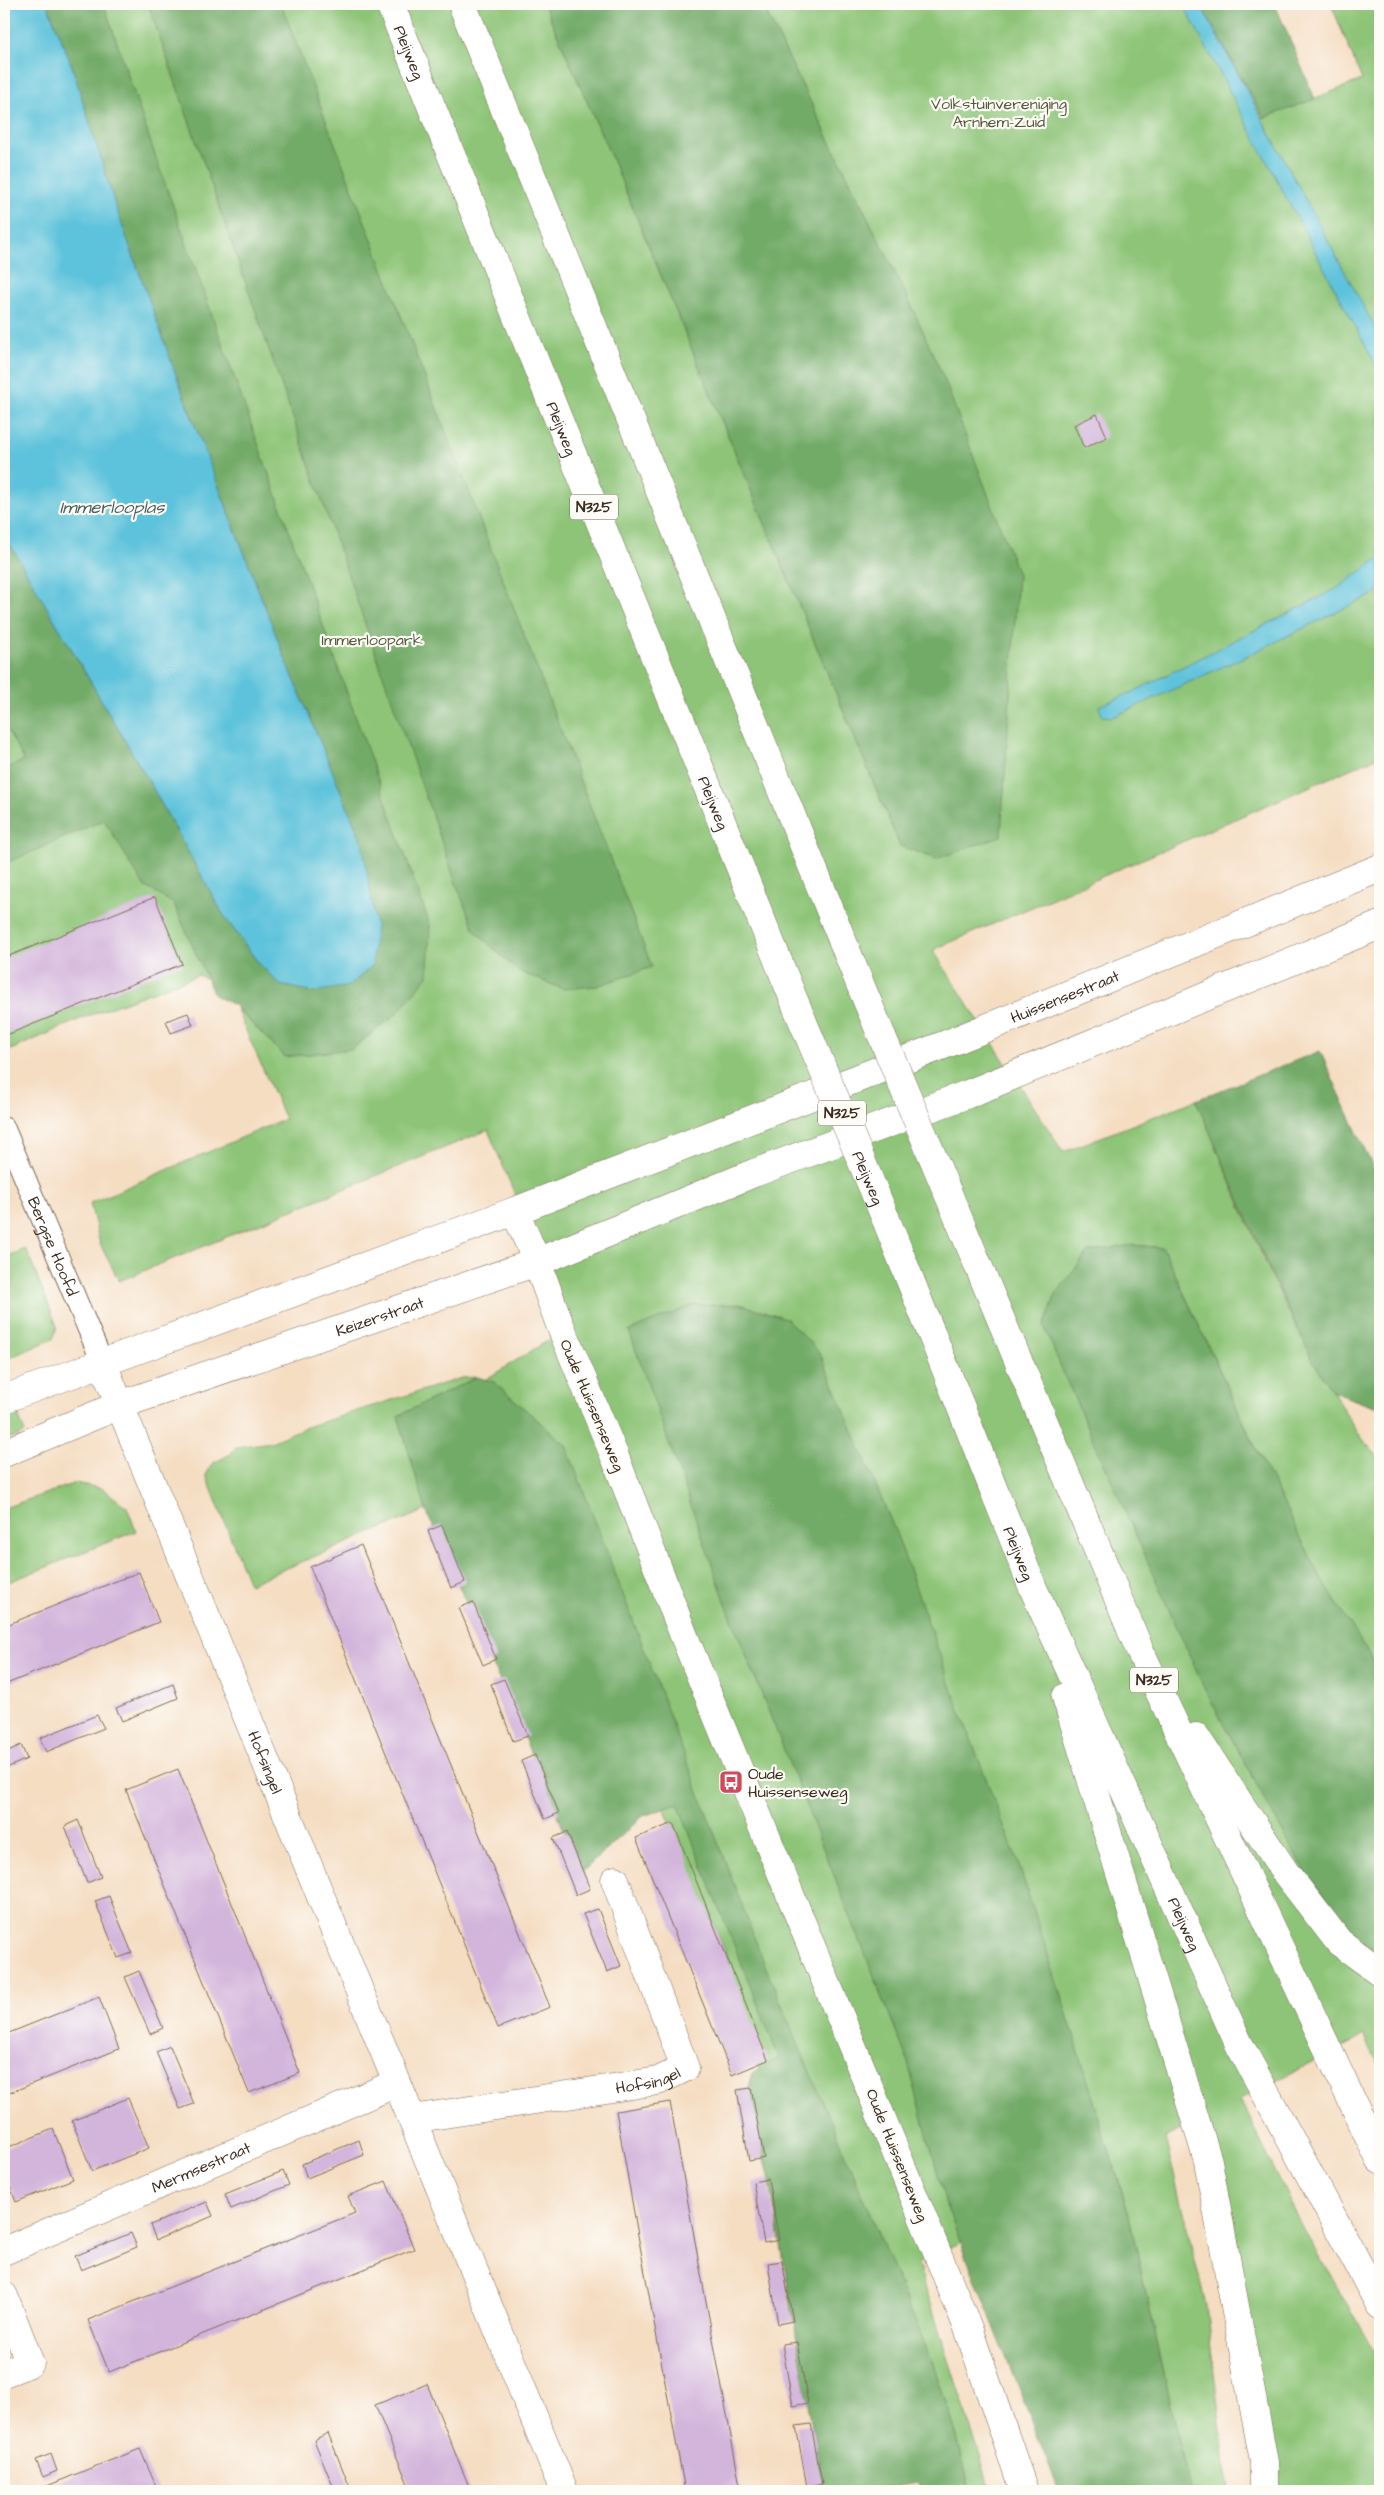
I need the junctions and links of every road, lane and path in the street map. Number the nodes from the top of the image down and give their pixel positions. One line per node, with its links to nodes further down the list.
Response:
1 (390, 4): 12 (main road, Pleijweg / N325, bridge)
2 (462, 4): 13 (main road, N325, bridge)
3 (1380, 868): 6 (main road, Huissensestraat)
4 (1380, 925): 7 (main road, Keizerstraat)
5 (4, 1128): 8 (lane, Bergse Hoofd)
6 (515, 1211): 7 (main road, Oude Huissenseweg); 8 (main road)
7 (537, 1262): 10 (main road, Keizerstraat); 24 (main road, Oude Huissenseweg)
8 (103, 1364): 9 (main road); 10 (main road, Hofsingel)
9 (4, 1399)
10 (120, 1406): 11 (main road, Keizerstraat); 16 (main road, Hofsingel)
11 (4, 1453)
12 (1032, 1588): 21 (main road, Pleijweg / N325); 25 (main road, N325)
13 (1141, 1653): 15 (main road, N325); 18 (main road, N325)
14 (615, 1880): 17 (main road, Hofsingel)
15 (1380, 1972)
16 (397, 2083): 17 (main road, Hofsingel); 19 (main road, Mermsestraat)
17 (412, 2119): 23 (main road, Hofsingel)
18 (1380, 2160)
19 (4, 2251)
20 (4, 2296): 22 (main road)
21 (1380, 2305)
22 (4, 2374)
23 (564, 2491)
24 (1024, 2491)
25 (1264, 2491)

